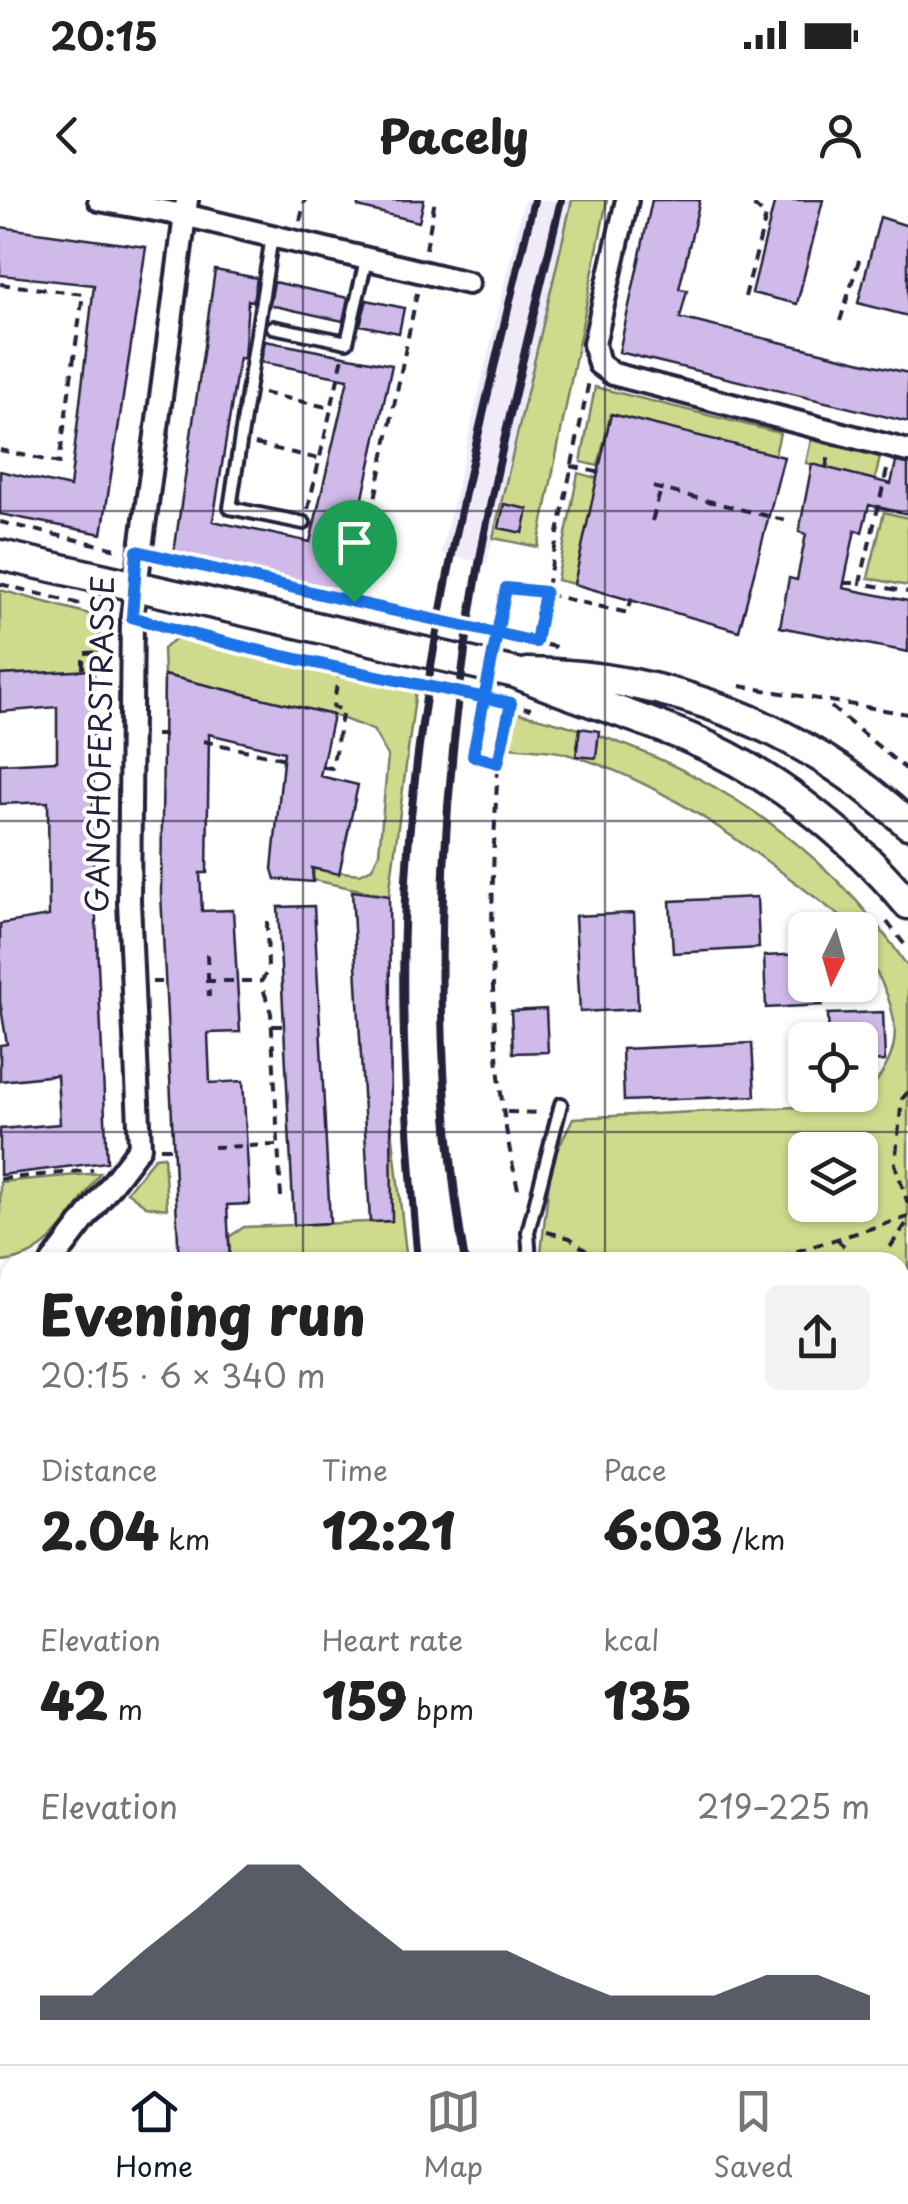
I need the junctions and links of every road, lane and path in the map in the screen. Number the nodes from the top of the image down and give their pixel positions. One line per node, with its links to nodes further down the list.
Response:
1 (99, 200): 5 (street)
2 (435, 200): 9 (path)
3 (627, 200): 16 (street)
4 (752, 204): 12 (path)
5 (185, 207): 6 (street); 33 (street, GANGHOFERSTRASSE)
6 (272, 234): 7 (street); 32 (lane)
7 (367, 256): 9 (street); 15 (lane)
8 (860, 257): 13 (path)
9 (422, 269): 10 (street); 43 (path)
10 (468, 283)
11 (0, 284): 20 (path)
12 (745, 297)
13 (840, 320)
14 (273, 327): 15 (lane)
15 (347, 342): 18 (path)
16 (599, 364): 21 (street); 23 (path)
17 (261, 393): 18 (path)
18 (332, 408): 22 (path)
19 (254, 444): 22 (path)
20 (0, 450)
21 (908, 451)
22 (319, 459): 28 (path)
23 (571, 466): 24 (path); 39 (path)
24 (601, 474)
25 (653, 487): 26 (path)
26 (661, 489): 29 (path); 31 (path)
27 (882, 490): 36 (path)
28 (310, 500)
29 (652, 521)
30 (0, 522): 33 (path)
31 (791, 522)
32 (304, 523)
33 (137, 551): 38 (street, GANGHOFERSTRASSE); 43 (path)
34 (0, 555): 38 (main road)
35 (844, 583): 36 (path)
36 (860, 583): 41 (path)
37 (0, 584): 44 (path)
38 (134, 585): 44 (street, GANGHOFERSTRASSE); 50 (main road)
39 (545, 592): 40 (path); 45 (path); 58 (path, bridge)
40 (633, 592)
41 (907, 592): 42 (path)
42 (904, 600)
43 (354, 602): 45 (path)
44 (132, 617): 48 (path); 78 (street, GANGHOFERSTRASSE)
45 (536, 642): 46 (path)
46 (568, 650)
47 (99, 652): 49 (path)
48 (340, 667): 52 (path); 59 (path)
49 (82, 670)
50 (516, 673): 61 (main road); 62 (main road)
51 (732, 684): 53 (path)
52 (511, 703): 54 (path); 58 (path)
53 (827, 704): 55 (path); 60 (path)
54 (548, 714)
55 (908, 714)
56 (203, 741): 57 (path)
57 (290, 760)
58 (498, 763): 74 (path)
59 (323, 767)
60 (908, 770)
61 (908, 824)
62 (908, 904)
63 (267, 920): 66 (path)
64 (208, 954): 65 (path)
65 (207, 981): 66 (path); 67 (path)
66 (261, 982): 68 (path)
67 (210, 997)
68 (272, 1026): 69 (path); 71 (path)
69 (282, 1026)
70 (285, 1082): 71 (path)
71 (275, 1083): 75 (path)
72 (908, 1092): 80 (path)
73 (560, 1108): 74 (path); 82 (lane)
74 (506, 1112): 82 (path)
75 (278, 1145): 76 (path); 79 (path)
76 (213, 1147)
77 (0, 1178): 78 (path)
78 (114, 1186): 84 (street, GANGHOFERSTRASSE)
79 (281, 1197)
80 (908, 1204)
81 (908, 1219): 83 (path); 89 (path)
82 (528, 1232): 85 (lane); 86 (path)
83 (837, 1239): 87 (path); 88 (path)
84 (60, 1252)
85 (529, 1252)
86 (588, 1252)
87 (795, 1252)
88 (849, 1252)
89 (887, 1252)

